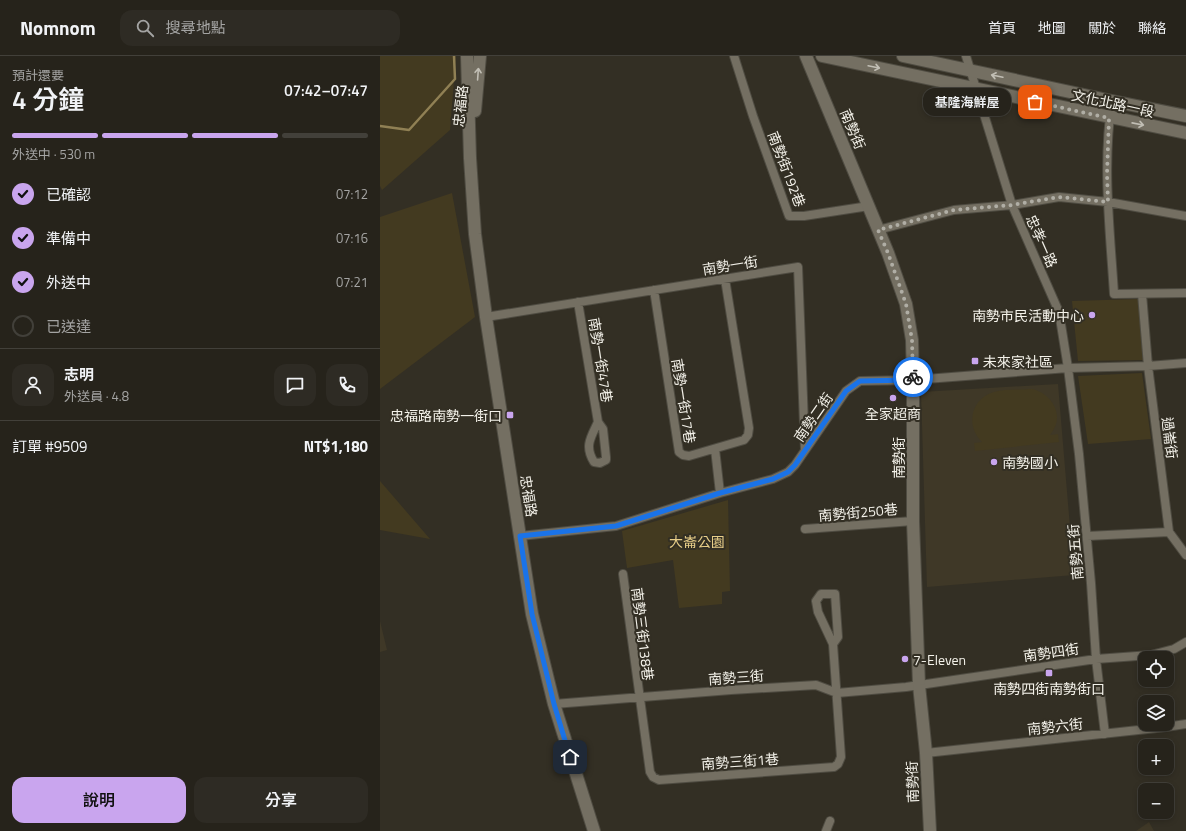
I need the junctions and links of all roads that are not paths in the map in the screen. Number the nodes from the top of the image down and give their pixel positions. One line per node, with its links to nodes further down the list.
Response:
1 (467, 56): 13 (street, 忠福路)
2 (480, 56): 13 (street, 忠福路, one-way to 2)
3 (734, 56): 17 (street, 南勢街192巷)
4 (806, 56): 17 (street, 南勢街)
5 (822, 56): 9 (street, 文化北路一段, one-way to 9)
6 (903, 56): 8 (street, 文化北路一段)
7 (966, 56): 8 (street, 忠孝一路)
8 (970, 71): 9 (street, 忠孝一路); 10 (street, 文化北路一段, one-way to 8)
9 (975, 89): 12 (street, 文化北路一段); 16 (street, 忠孝一路)
10 (1112, 101): 11 (street, 文化北路一段); 12 (street)
11 (1186, 116)
12 (1109, 118): 14 (street, 文化北路一段, one-way to 14); 15 (street)
13 (471, 120): 25 (street, 忠福路)
14 (1186, 133)
15 (1108, 202): 16 (street); 18 (street); 23 (street)
16 (1012, 205): 19 (street); 28 (street, 忠孝一路)
17 (869, 206): 19 (street, 南勢街)
18 (1186, 216)
19 (878, 230): 29 (street, 南勢街)
20 (725, 279): 21 (street, 南勢一街); 31 (street, 南勢一街17巷); 32 (street, 南勢一街)
21 (654, 290): 24 (street, 南勢一街); 31 (street, 南勢一街17巷)
22 (1186, 293): 23 (street)
23 (1142, 294): 27 (street, 過崙街)
24 (578, 302): 25 (street, 南勢一街); 30 (street, 南勢一街47巷)
25 (486, 317): 37 (street, 忠福路)
26 (1186, 363): 27 (street, 南勢二街)
27 (1148, 366): 28 (street, 南勢二街); 36 (street, 過崙街)
28 (1068, 368): 29 (street, 南勢二街); 38 (street, 南勢五街)
29 (913, 380): 32 (street, 南勢二街); 34 (street, 南勢街)
30 (598, 422)
31 (715, 449): 33 (street)
32 (805, 450): 33 (street, 南勢二街)
33 (720, 493): 37 (street, 南勢二街)
34 (913, 521): 35 (street, 南勢街250巷); 44 (street, 南勢街)
35 (805, 529)
36 (1170, 532): 38 (street); 39 (street, 過崙街)
37 (520, 536): 47 (street, 忠福路)
38 (1087, 536): 43 (street, 南勢五街)
39 (1186, 555)
40 (623, 574): 46 (street, 南勢三街138巷)
41 (1186, 642): 43 (street, 南勢四街)
42 (833, 644): 42 (street); 45 (street)
43 (1096, 659): 44 (street, 南勢四街); 49 (street, 南勢五街)
44 (919, 685): 45 (street, 南勢三街); 50 (street, 南勢街)
45 (837, 693): 46 (street, 南勢三街); 46 (street, 南勢三街1巷)
46 (638, 697): 47 (street, 南勢三街)
47 (554, 704): 52 (street, 忠福路)
48 (1186, 724): 49 (street, 南勢六街)
49 (1105, 734): 50 (street, 南勢六街)
50 (926, 752): 54 (street, 南勢街)
51 (830, 821): 53 (street)
52 (594, 831)
53 (826, 831)
54 (930, 831)

